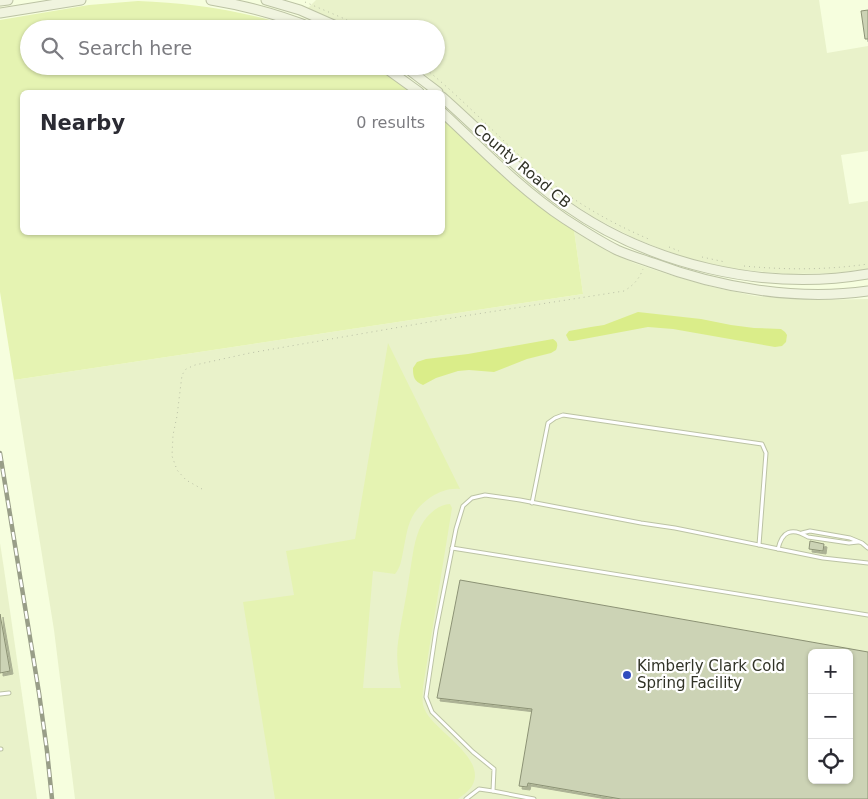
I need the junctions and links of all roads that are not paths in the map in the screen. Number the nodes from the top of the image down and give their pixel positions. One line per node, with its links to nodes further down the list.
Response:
1 (8, 0): 5 (main road)
2 (81, 0): 6 (main road)
3 (211, 0): 7 (main road)
4 (266, 0): 8 (main road)
5 (0, 1)
6 (0, 13)
7 (291, 20)
8 (322, 20)
9 (395, 75): 11 (main road)
10 (416, 75): 12 (main road)
11 (416, 90)
12 (435, 90)
13 (445, 100): 15 (main road, County Road CB)
14 (445, 115): 16 (main road, County Road CB)
15 (868, 274)
16 (868, 290)
17 (532, 503): 18 (lane); 18 (lane); 19 (lane)
18 (759, 545): 20 (lane)
19 (452, 548): 23 (lane); 26 (lane)
20 (778, 548): 21 (lane); 22 (lane)
21 (868, 548)
22 (868, 563)
23 (868, 615)
24 (9, 693): 25 (lane)
25 (0, 694)
26 (493, 791): 27 (lane); 28 (lane)
27 (466, 799)
28 (534, 799)

